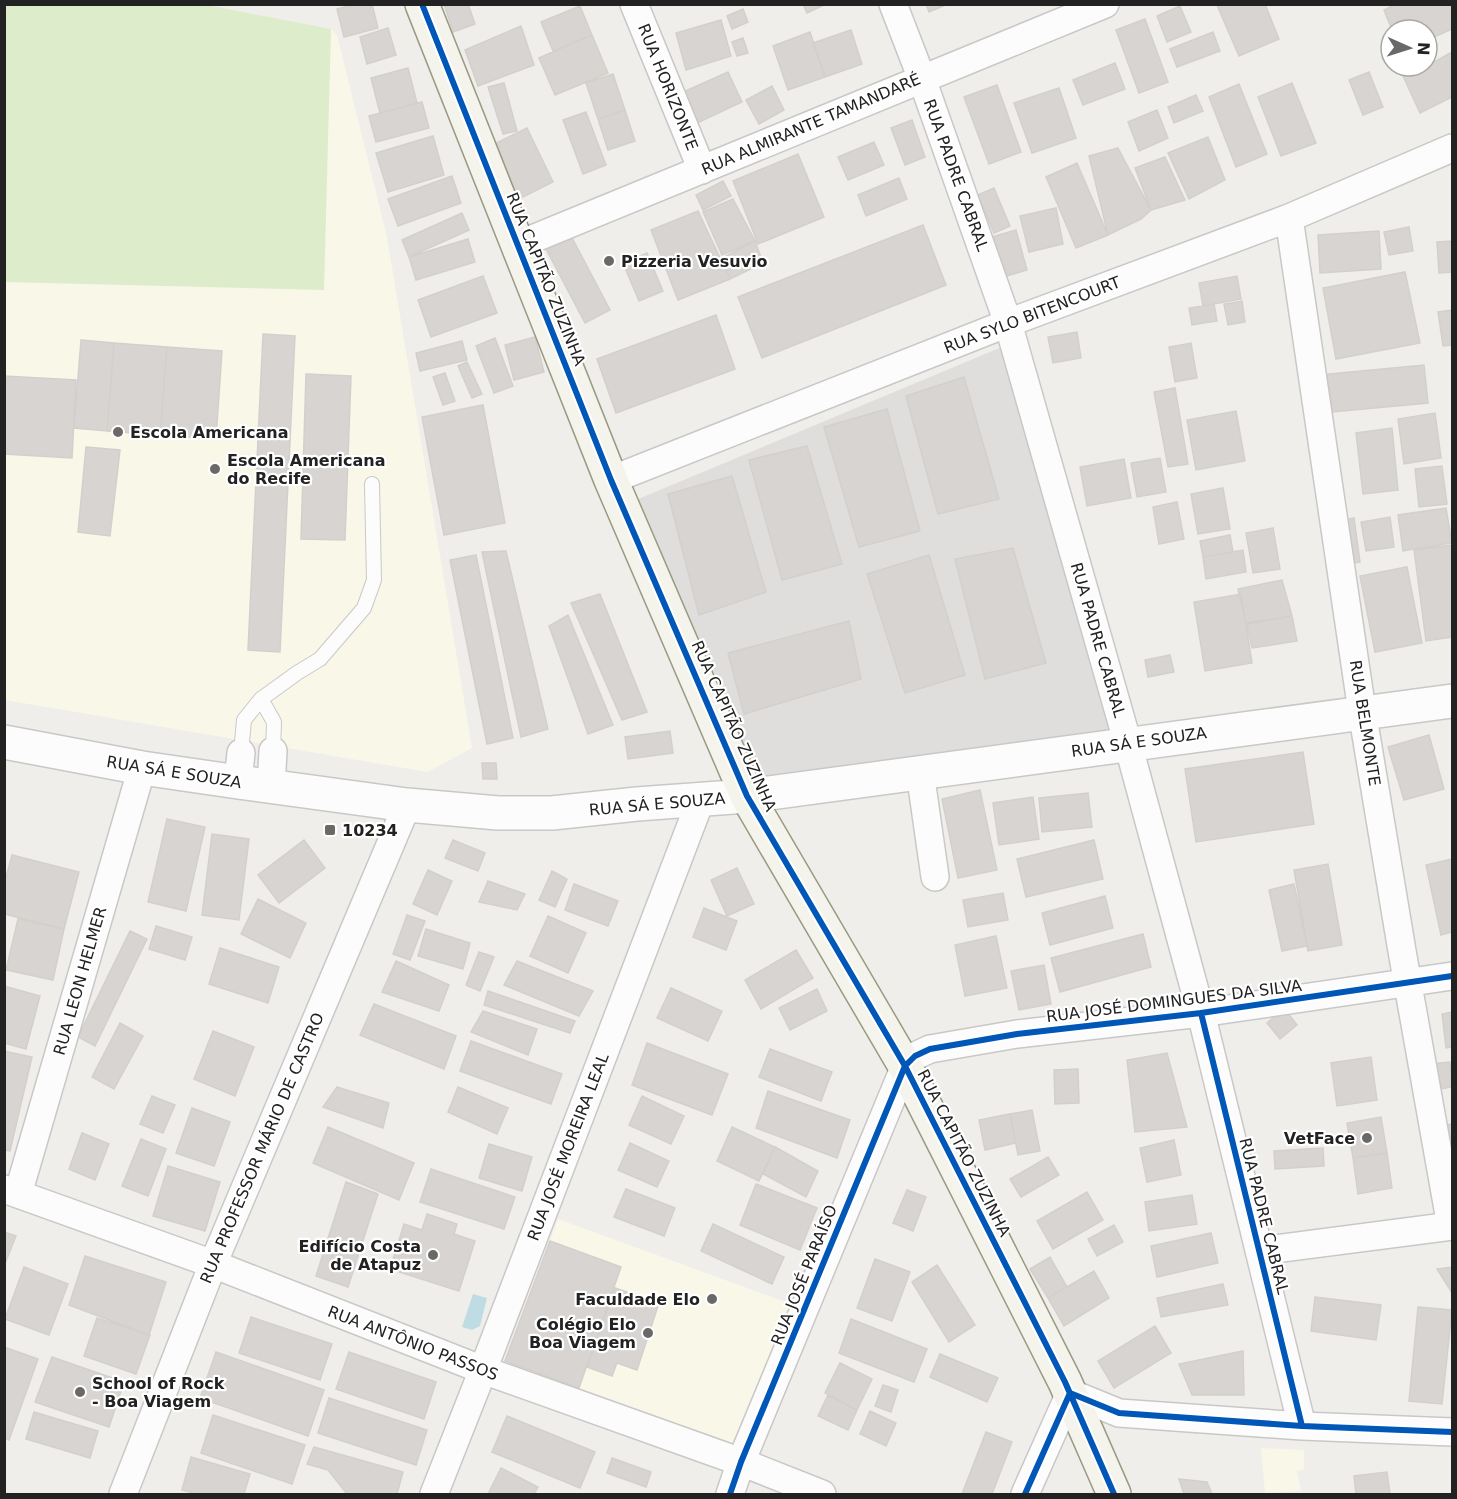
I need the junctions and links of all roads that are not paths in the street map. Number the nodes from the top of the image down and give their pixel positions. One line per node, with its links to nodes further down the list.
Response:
1 (422, 4): 9 (main road, RUA CAPITÃO ZUZINHA)
2 (634, 4): 7 (street, RUA HORIZONTE)
3 (893, 4): 5 (street, RUA PADRE CABRAL)
4 (1105, 4): 5 (street, RUA ALMIRANTE TAMANDARÉ)
5 (922, 79): 7 (street, RUA ALMIRANTE TAMANDARÉ); 10 (street, RUA PADRE CABRAL)
6 (1452, 148): 8 (street, RUA SYLO BITENCOURT)
7 (702, 170): 9 (street, RUA ALMIRANTE TAMANDARÉ)
8 (1289, 218): 10 (street, RUA SYLO BITENCOURT); 15 (street, RUA BELMONTE)
9 (518, 244): 11 (main road, RUA CAPITÃO ZUZINHA)
10 (1008, 323): 11 (street, RUA SYLO BITENCOURT); 17 (street, RUA PADRE CABRAL)
11 (611, 480): 23 (main road, RUA CAPITÃO ZUZINHA)
12 (372, 484): 13 (lane)
13 (261, 699): 18 (lane); 20 (lane)
14 (1452, 701): 15 (street, RUA SÁ E SOUZA)
15 (1362, 711): 17 (street, RUA SÁ E SOUZA); 28 (street, RUA BELMONTE)
16 (4, 742): 19 (street, RUA SÁ E SOUZA)
17 (1128, 744): 21 (street, RUA SÁ E SOUZA); 29 (street, RUA PADRE CABRAL)
18 (273, 751): 22 (street)
19 (142, 768): 20 (street, RUA SÁ E SOUZA); 31 (street, RUA LEON HELMER)
20 (240, 768): 22 (street, RUA SÁ E SOUZA)
21 (920, 772): 23 (street, RUA SÁ E SOUZA); 26 (street)
22 (271, 787): 25 (street, RUA SÁ E SOUZA)
23 (747, 796): 24 (street, RUA SÁ E SOUZA); 30 (main road, RUA CAPITÃO ZUZINHA)
24 (701, 799): 25 (street, RUA SÁ E SOUZA); 35 (street, RUA JOSÉ MOREIRA LEAL)
25 (407, 805): 34 (street, RUA PROFESSOR MÁRIO DE CASTRO)
26 (935, 877)
27 (1452, 976): 28 (street, RUA JOSÉ DOMINGUES DA SILVA)
28 (1407, 982): 29 (street, RUA JOSÉ DOMINGUES DA SILVA); 32 (street, RUA BELMONTE)
29 (1201, 1013): 30 (street, RUA JOSÉ DOMINGUES DA SILVA); 33 (street, RUA PADRE CABRAL)
30 (904, 1066): 36 (main road, RUA CAPITÃO ZUZINHA); 39 (street, RUA JOSÉ PARAÍSO)
31 (11, 1192): 34 (street, RUA ANTÔNIO PASSOS)
32 (1452, 1226): 33 (street)
33 (1259, 1251): 37 (street, RUA PADRE CABRAL)
34 (213, 1264): 35 (street, RUA ANTÔNIO PASSOS); 40 (street, RUA PROFESSOR MÁRIO DE CASTRO)
35 (483, 1370): 39 (street, RUA ANTÔNIO PASSOS); 41 (street, RUA JOSÉ MOREIRA LEAL)
36 (1070, 1393): 37 (street); 44 (street); 45 (main road, RUA CAPITÃO ZUZINHA)
37 (1302, 1426): 38 (street)
38 (1452, 1432)
39 (741, 1462): 42 (street, RUA JOSÉ PARAÍSO); 43 (street, RUA ANTÔNIO PASSOS)
40 (123, 1494)
41 (434, 1494)
42 (730, 1494)
43 (822, 1494)
44 (1026, 1494)
45 (1114, 1494)

